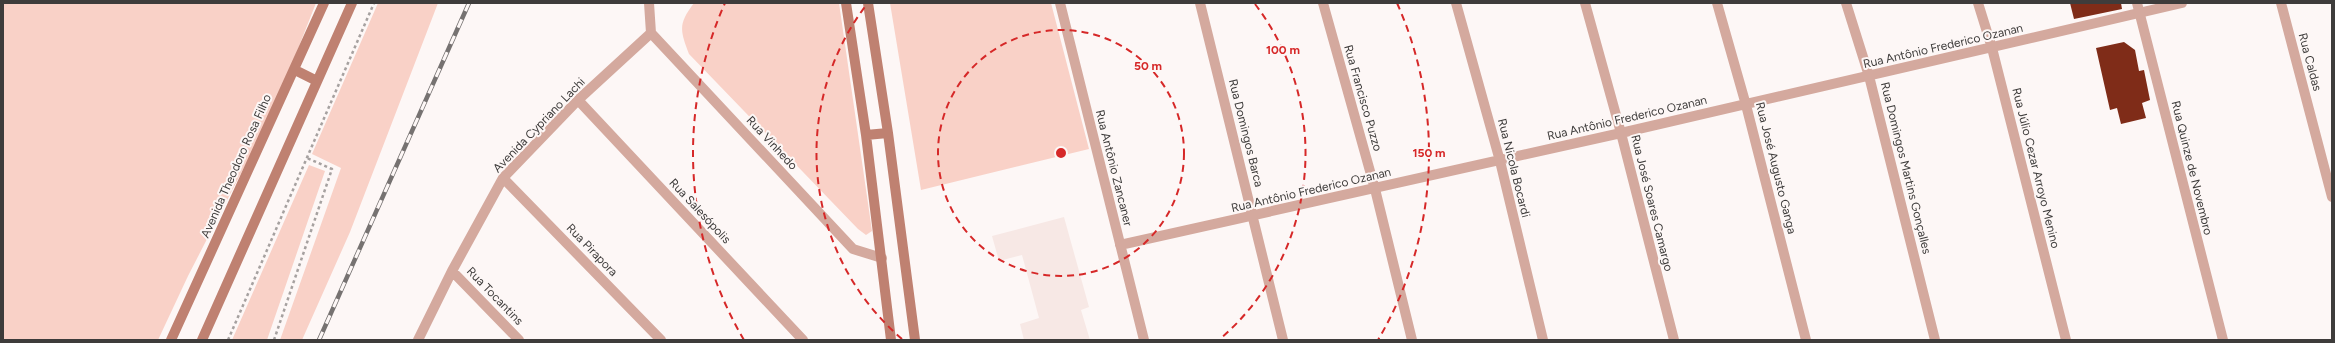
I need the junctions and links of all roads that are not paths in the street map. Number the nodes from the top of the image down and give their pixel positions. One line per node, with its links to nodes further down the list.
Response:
1 (324, 3): 19 (main road, Avenida Theodoro Rosa Filho)
2 (352, 3): 21 (main road)
3 (649, 3): 17 (street)
4 (846, 3): 26 (main road)
5 (868, 3): 24 (main road)
6 (1060, 3): 32 (street, Rua Antônio Zancaner)
7 (1200, 3): 31 (street, Rua Domingos Barca)
8 (1323, 3): 29 (street, Rua Francisco Puzzo)
9 (1456, 3): 27 (street, Rua Nicola Bocardi)
10 (1585, 3): 25 (street, Rua José Soares Camargo)
11 (1716, 3): 23 (street, Rua José Augusto Ganga)
12 (1846, 3): 20 (street, Rua Domingos Martins Gonçalles)
13 (1978, 3): 18 (street, Rua Júlio Cezar Arroyo Menino)
14 (2182, 3): 16 (street, Rua Antônio Frederico Ozanan)
15 (2281, 3): 30 (street, Rua Caldas)
16 (2138, 8): 18 (street, Rua Antônio Frederico Ozanan); 51 (street, Rua Quinze de Novembro)
17 (651, 33): 22 (street, Avenida Cypriano Lachi); 33 (street, Rua Vinhedo)
18 (1992, 48): 20 (street, Rua Antônio Frederico Ozanan); 50 (street, Rua Júlio Cezar Arroyo Menino)
19 (295, 70): 21 (main road); 35 (main road, Avenida Theodoro Rosa Filho)
20 (1870, 76): 23 (street, Rua Antônio Frederico Ozanan); 49 (street, Rua Domingos Martins Gonçalles)
21 (317, 81): 36 (main road)
22 (578, 100): 28 (street, Avenida Cypriano Lachi); 40 (street, Rua Salesópolis)
23 (1746, 105): 25 (street, Rua Antônio Frederico Ozanan); 48 (street, Rua José Augusto Ganga)
24 (888, 133): 26 (main road); 42 (main road)
25 (1621, 133): 27 (street, Rua Antônio Frederico Ozanan); 47 (street, Rua José Soares Camargo)
26 (866, 135): 33 (main road)
27 (1500, 161): 29 (street, Rua Antônio Frederico Ozanan); 46 (street, Rua Nicola Bocardi)
28 (504, 178): 34 (street, Avenida Cypriano Lachi); 39 (street, Rua Pirapora)
29 (1375, 189): 31 (street, Rua Antônio Frederico Ozanan); 45 (street, Rua Francisco Puzzo)
30 (2332, 197)
31 (1254, 216): 32 (street, Rua Antônio Frederico Ozanan); 44 (street, Rua Domingos Barca)
32 (1120, 245): 43 (street, Rua Antônio Zancaner)
33 (882, 258): 41 (main road)
34 (452, 271): 37 (street, Avenida Cypriano Lachi); 38 (street, Rua Tocantins)
35 (171, 340)
36 (202, 340)
37 (418, 340)
38 (519, 340)
39 (661, 340)
40 (803, 340)
41 (891, 340)
42 (915, 340)
43 (1144, 340)
44 (1283, 340)
45 (1412, 340)
46 (1543, 340)
47 (1674, 340)
48 (1806, 340)
49 (1935, 340)
50 (2066, 340)
51 (2222, 340)

